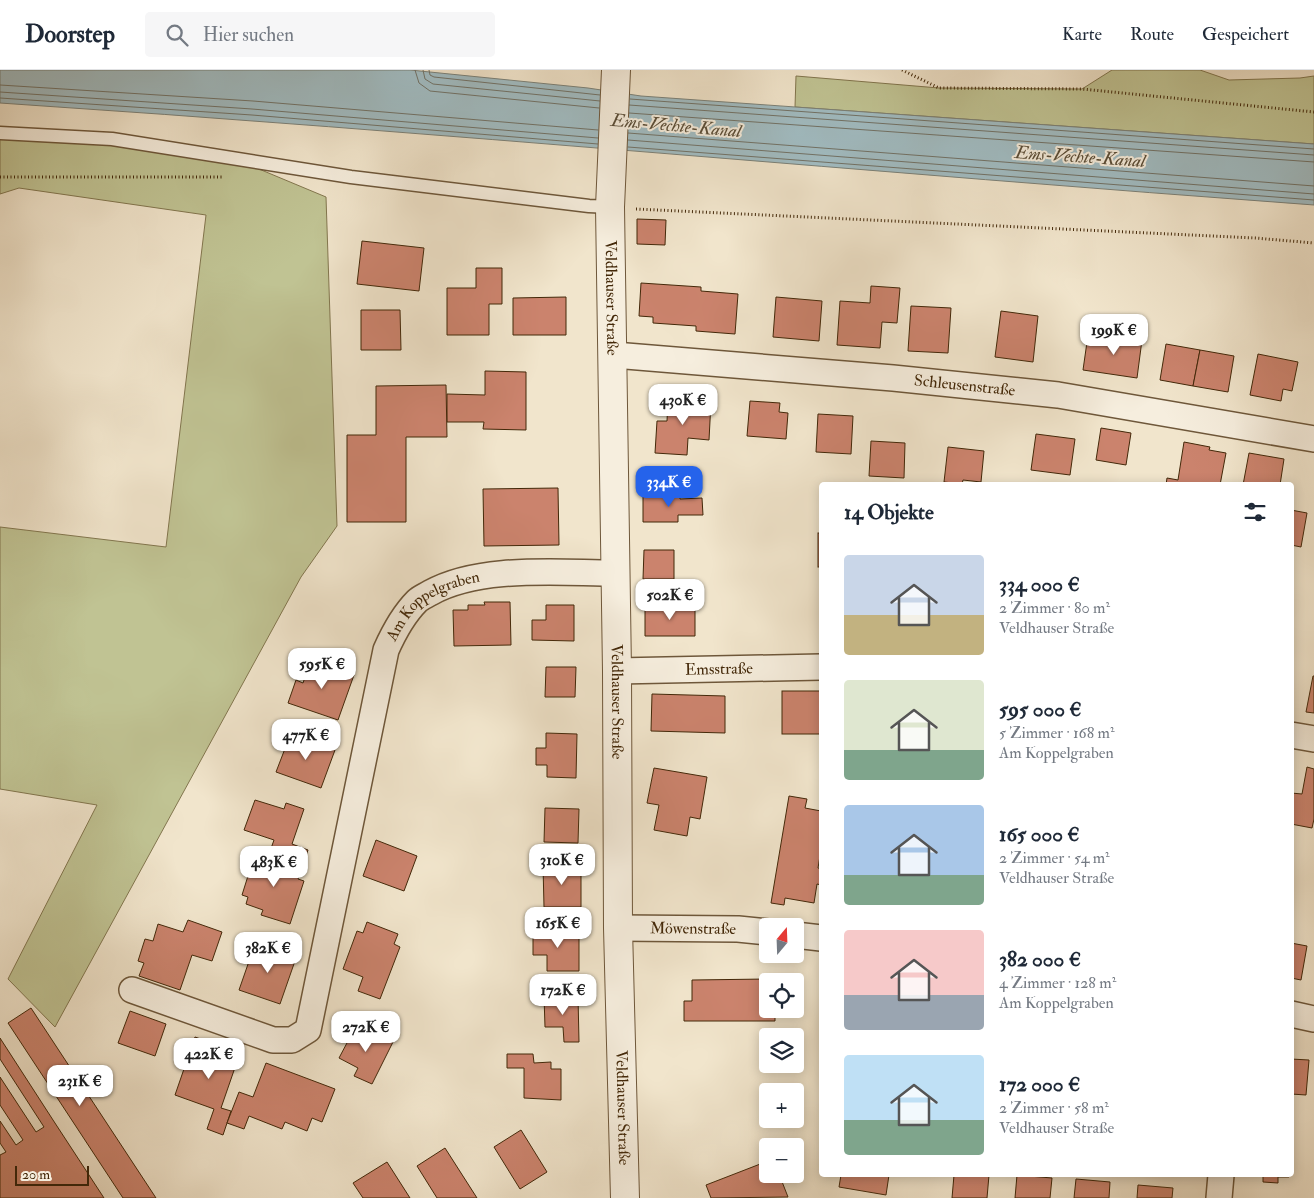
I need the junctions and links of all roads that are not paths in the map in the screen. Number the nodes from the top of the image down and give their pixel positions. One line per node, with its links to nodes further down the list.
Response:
1 (616, 70): 3 (street, Veldhauser Straße)
2 (0, 133): 3 (lane)
3 (620, 208): 4 (street, Veldhauser Straße)
4 (614, 355): 5 (street, Schleusenstraße); 6 (street, Veldhauser Straße)
5 (1314, 439)
6 (615, 573): 8 (street, Veldhauser Straße); 15 (street, Am Koppelgraben)
7 (819, 668): 8 (street, Emsstraße)
8 (617, 671): 11 (street, Veldhauser Straße)
9 (1294, 736): 10 (street)
10 (1314, 739)
11 (618, 928): 12 (street, Möwenstraße); 19 (street, Veldhauser Straße)
12 (759, 931)
13 (804, 937): 14 (street)
14 (819, 938)
15 (132, 990)
16 (1294, 1015): 17 (street)
17 (1314, 1019)
18 (1221, 1177): 20 (street)
19 (625, 1198)
20 (1219, 1198)

